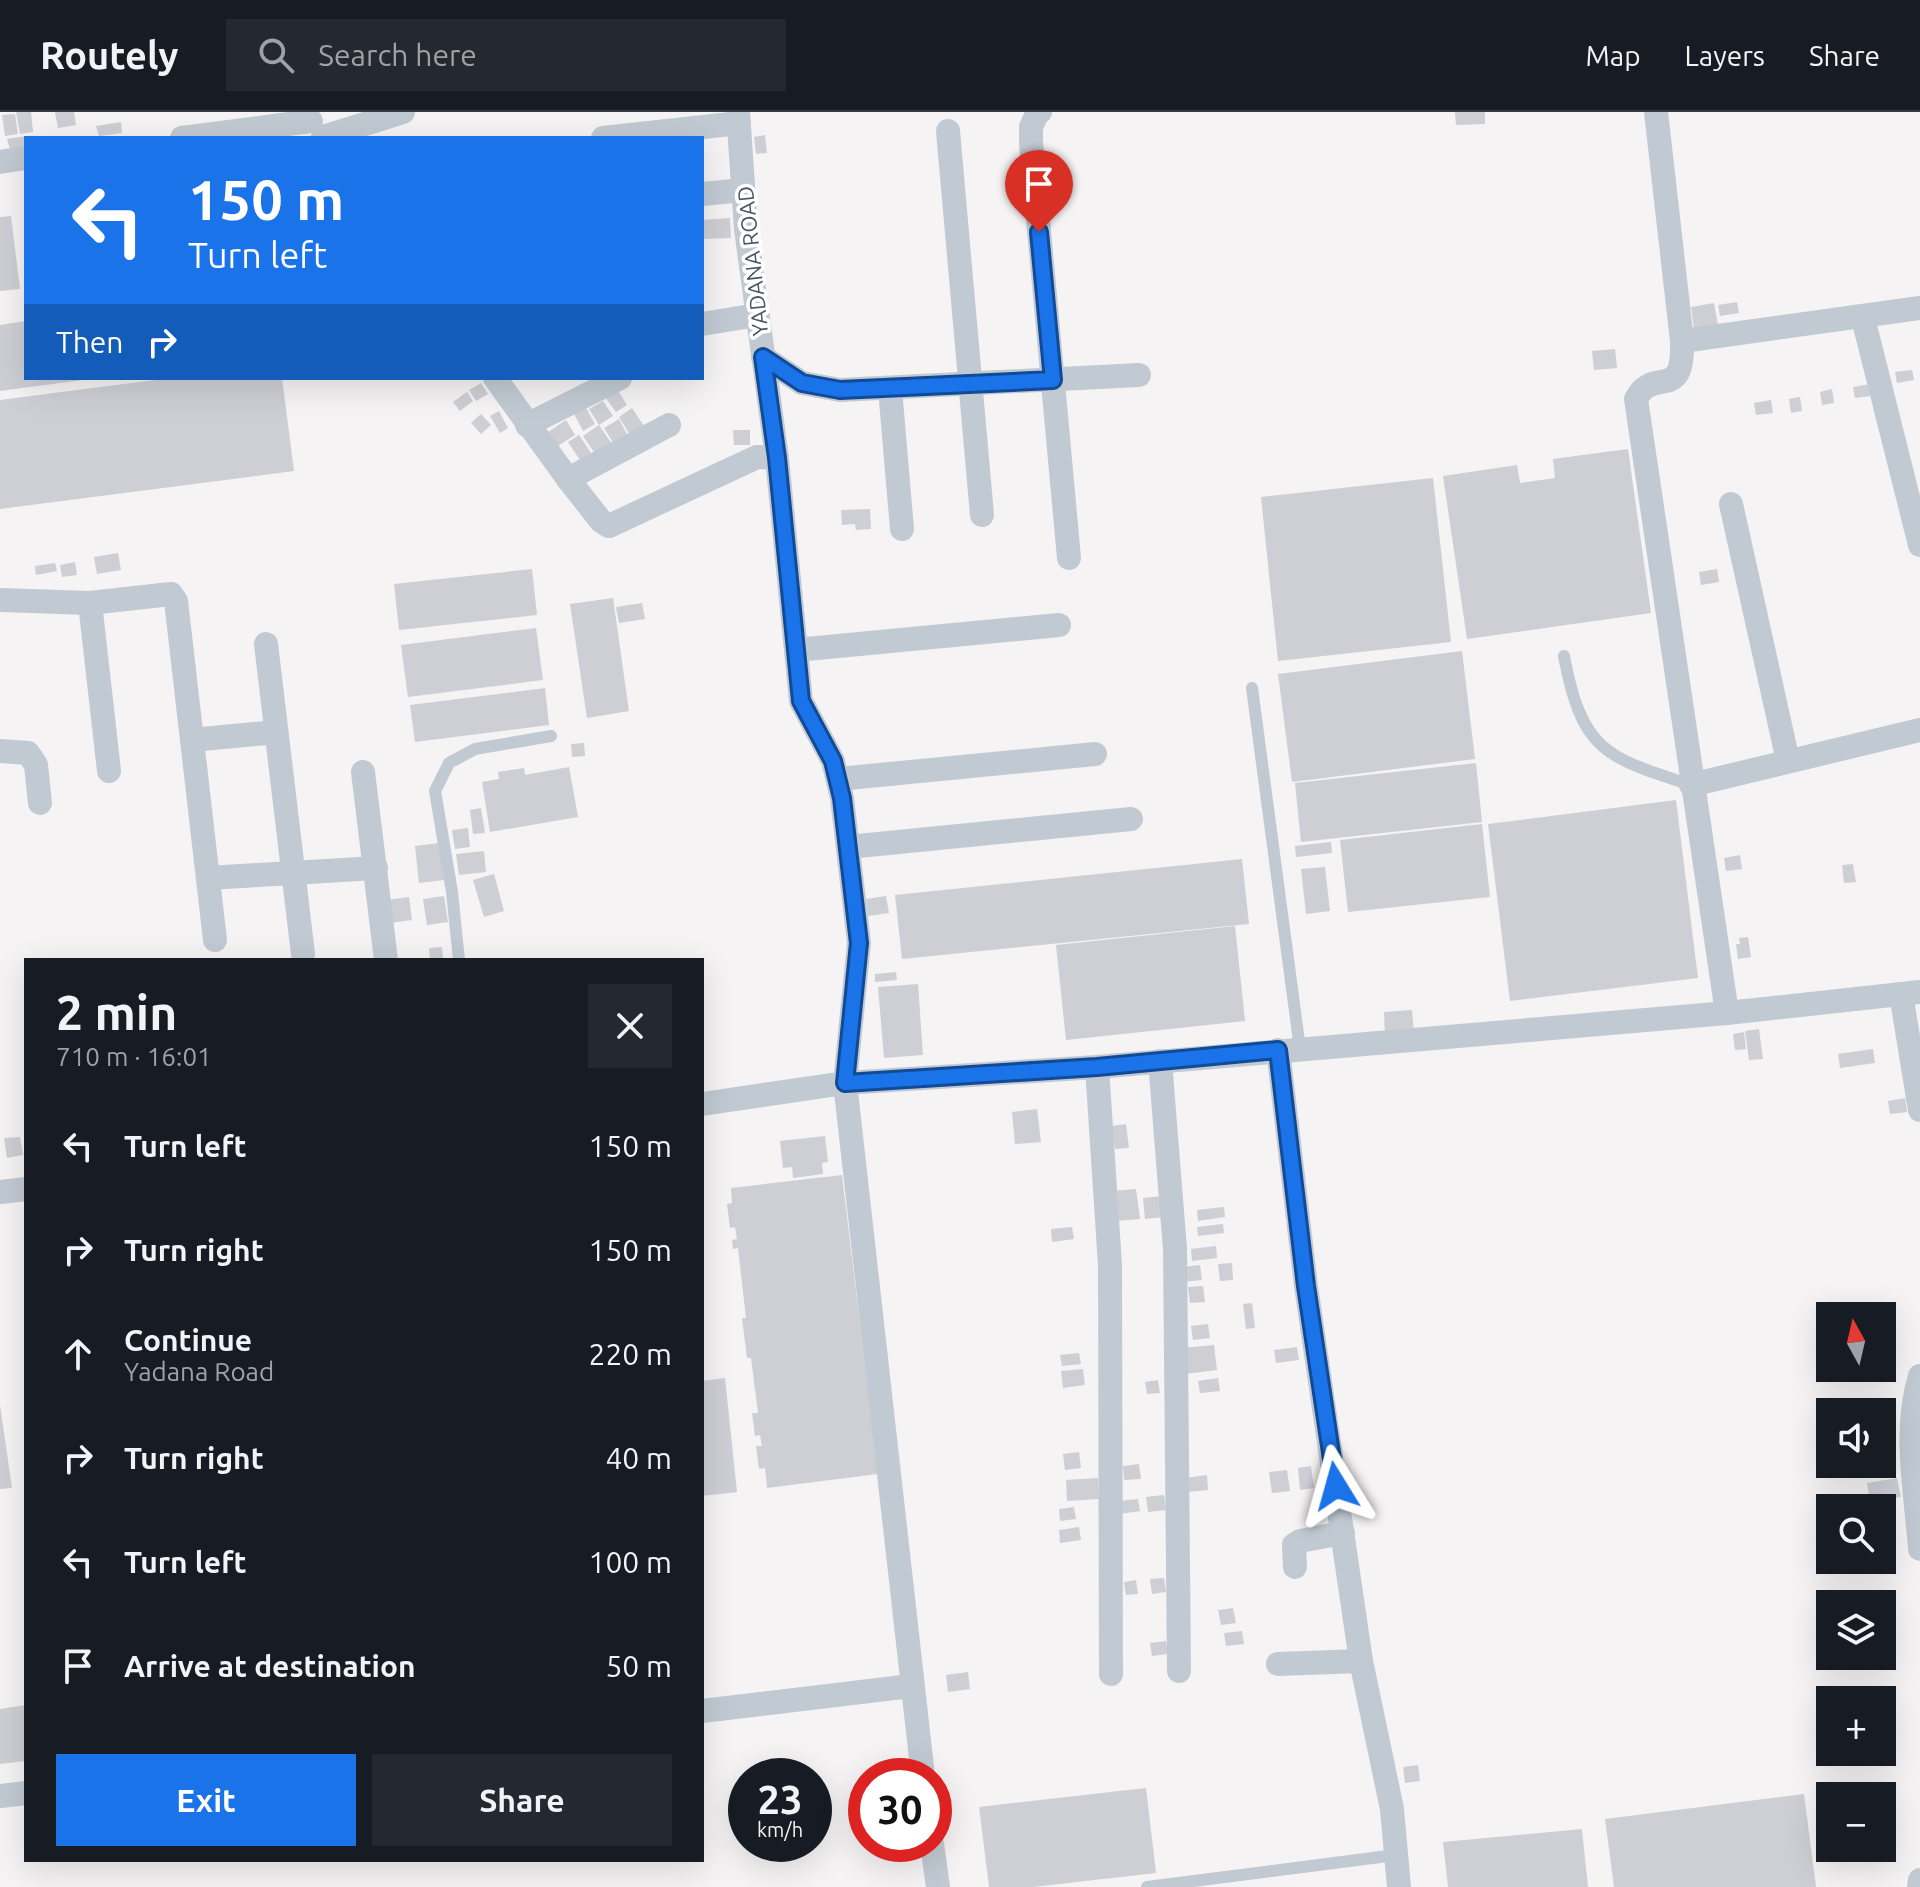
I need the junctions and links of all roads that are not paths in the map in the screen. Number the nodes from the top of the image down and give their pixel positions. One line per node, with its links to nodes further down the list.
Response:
1 (403, 112): 5 (street)
2 (1040, 112): 22 (street)
3 (1656, 112): 17 (street)
4 (739, 118): 8 (street); 11 (street, YADANA ROAD)
5 (316, 127): 7 (street)
6 (948, 131): 23 (street)
7 (206, 136)
8 (617, 136)
9 (24, 158): 10 (street)
10 (0, 162)
11 (743, 190): 12 (street); 14 (street, YADANA ROAD)
12 (704, 194)
13 (1920, 308): 15 (street)
14 (757, 315): 16 (street); 18 (street, YADANA ROAD)
15 (1863, 318): 17 (street); 32 (street)
16 (704, 324)
17 (1682, 341): 51 (street)
18 (763, 357): 24 (street); 27 (street, YADANA ROAD)
19 (1139, 375): 22 (street)
20 (496, 380): 25 (street)
21 (616, 380): 25 (street)
22 (1053, 380): 23 (street); 33 (street)
23 (971, 385): 24 (street); 30 (street)
24 (890, 389): 31 (street)
25 (527, 425): 28 (street)
26 (669, 425): 28 (street)
27 (777, 458): 28 (street); 38 (street, YADANA ROAD)
28 (568, 479)
29 (1731, 504): 47 (street)
30 (982, 515)
31 (902, 529)
32 (1920, 545)
33 (1069, 558)
34 (0, 600): 35 (street)
35 (90, 603): 44 (street); 48 (street)
36 (1059, 625): 38 (street)
37 (266, 644): 42 (street)
38 (796, 650): 50 (street, YADANA ROAD)
39 (1564, 656): 51 (lane)
40 (1252, 688): 64 (lane)
41 (1920, 730): 47 (street)
42 (276, 732): 44 (street); 56 (street)
43 (551, 736): 61 (lane)
44 (192, 740): 57 (street)
45 (0, 751): 52 (street)
46 (1095, 754): 50 (street)
47 (1788, 761): 51 (street)
48 (109, 771)
49 (363, 772): 55 (street)
50 (838, 779): 54 (street, YADANA ROAD)
51 (1691, 785): 63 (street)
52 (40, 803)
53 (1131, 819): 54 (street)
54 (848, 847): 67 (street, YADANA ROAD)
55 (376, 868): 56 (street); 60 (street)
56 (293, 871): 57 (street); 59 (street)
57 (208, 878): 58 (street)
58 (215, 940)
59 (303, 954)
60 (386, 958)
61 (459, 958)
62 (1910, 993): 63 (street); 69 (street)
63 (1727, 1013): 64 (street)
64 (1289, 1050): 65 (street); 73 (street)
65 (1160, 1061): 66 (street); 78 (street)
66 (1097, 1067): 67 (street); 79 (street)
67 (845, 1083): 68 (street); 80 (street, YADANA ROAD)
68 (704, 1104)
69 (1920, 1110)
70 (24, 1189): 71 (street)
71 (0, 1192)
72 (1920, 1376): 74 (street)
73 (1343, 1533): 75 (street); 76 (street)
74 (1920, 1549)
75 (1295, 1567)
76 (1361, 1661): 77 (street); 85 (street)
77 (1278, 1664)
78 (1179, 1671)
79 (1111, 1674)
80 (911, 1686): 81 (street); 82 (street, YADANA ROAD)
81 (704, 1711)
82 (921, 1758)
83 (24, 1793): 84 (street)
84 (0, 1796)
85 (1396, 1855): 88 (lane); 89 (street)
86 (935, 1862): 87 (street)
87 (938, 1887)
88 (1147, 1887)
89 (1399, 1887)

